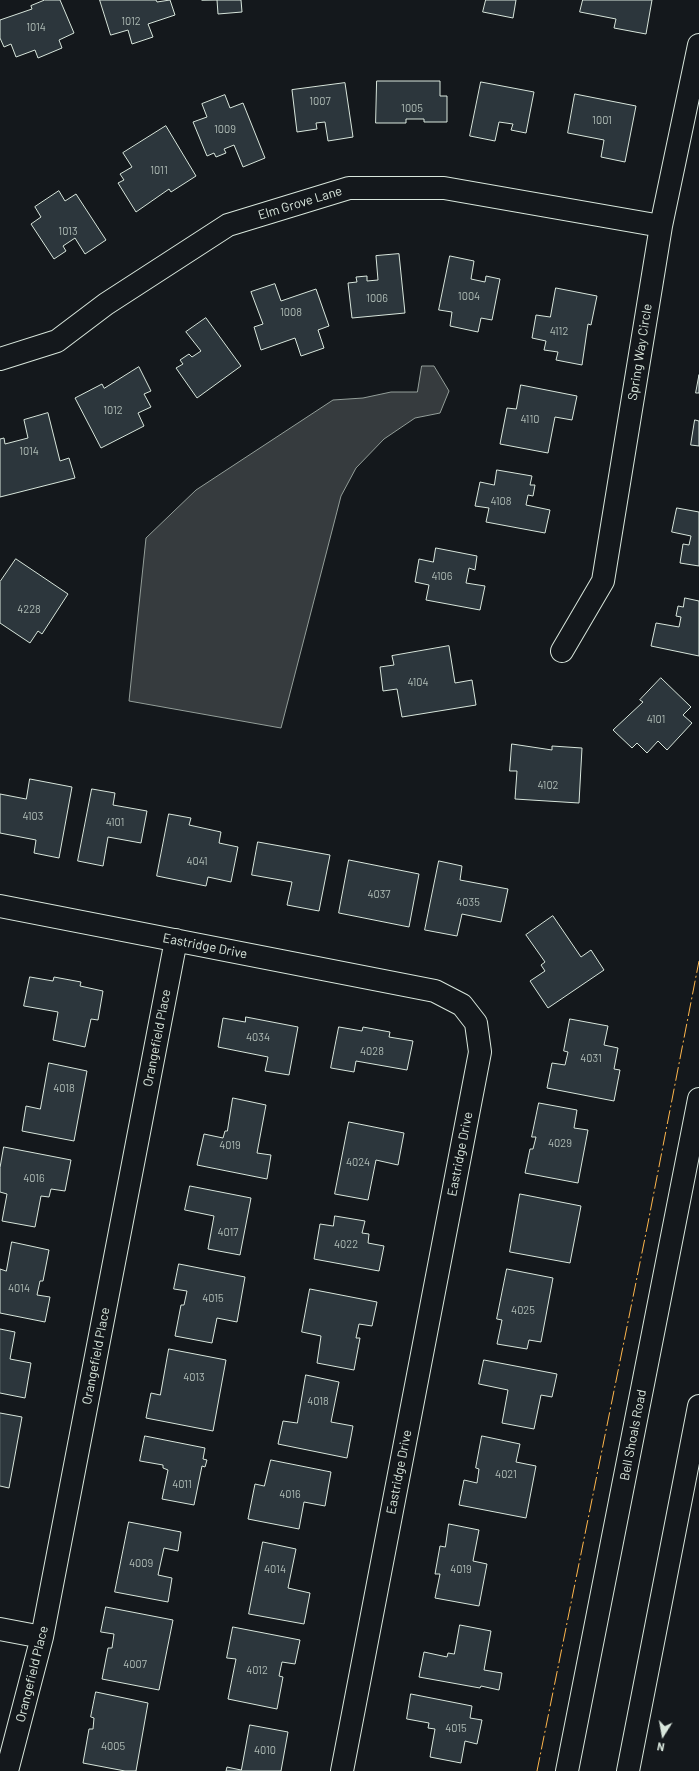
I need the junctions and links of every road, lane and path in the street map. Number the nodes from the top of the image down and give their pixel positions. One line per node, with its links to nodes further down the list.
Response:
1 (699, 45): 2 (street, Spring Way Circle)
2 (661, 226): 3 (street, Elm Grove Lane); 4 (street, Spring Way Circle)
3 (0, 359)
4 (562, 651)
5 (0, 906): 6 (street, Eastridge Drive)
6 (176, 940): 10 (street, Orangefield Place); 12 (street, Eastridge Drive)
7 (699, 1099): 13 (street, Bell Shoals Road)
8 (699, 1406): 14 (street)
9 (0, 1629): 10 (street)
10 (42, 1637): 11 (street, Orangefield Place)
11 (7, 1771)
12 (342, 1771)
13 (567, 1771)
14 (628, 1771)

